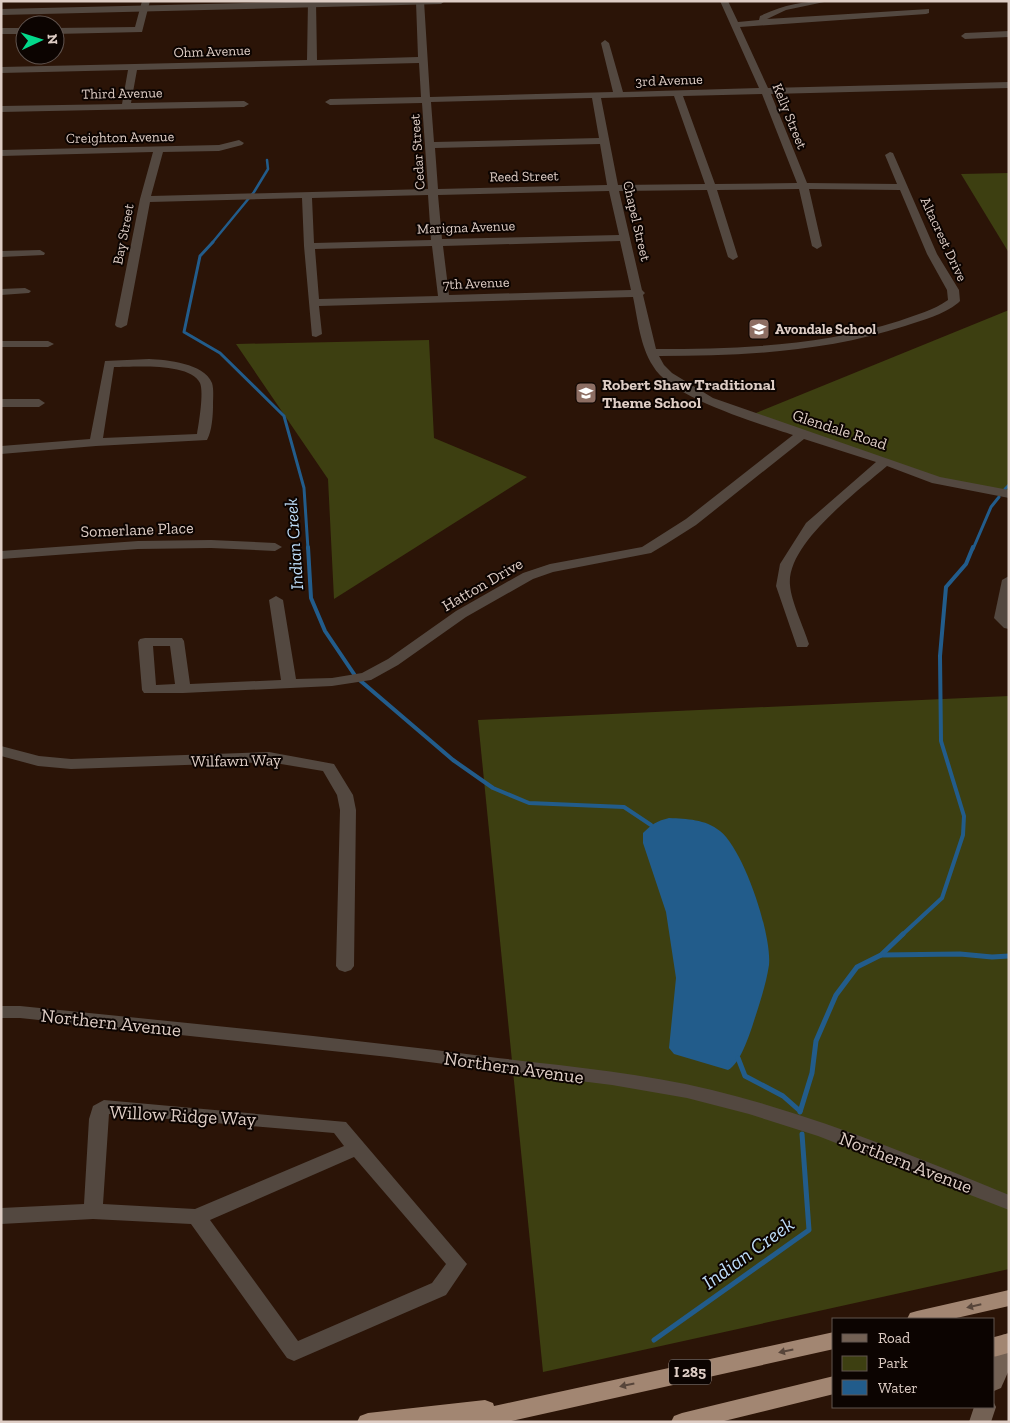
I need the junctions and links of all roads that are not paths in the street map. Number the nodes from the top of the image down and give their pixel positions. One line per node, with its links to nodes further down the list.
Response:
1 (441, 1): 4 (street)
2 (724, 1): 10 (street, Kelly Street)
3 (825, 1): 9 (street)
4 (420, 2): 5 (street); 17 (street, Cedar Street)
5 (312, 3): 6 (street); 18 (street)
6 (145, 4): 8 (street); 13 (street)
7 (926, 11): 9 (street)
8 (1, 12)
9 (763, 22): 10 (street)
10 (735, 26): 22 (street, Kelly Street)
11 (1, 31): 12 (street)
12 (15, 31)
13 (65, 31)
14 (1009, 34): 15 (street)
15 (965, 36)
16 (605, 43): 26 (street)
17 (424, 60): 18 (street, Ohm Avenue); 27 (street, Cedar Street)
18 (312, 62): 19 (street, Ohm Avenue)
19 (133, 67): 20 (street, Ohm Avenue); 30 (street)
20 (1, 70)
21 (1005, 85): 22 (street, 3rd Avenue); 23 (street)
22 (765, 91): 24 (street, 3rd Avenue); 38 (street, Kelly Street)
23 (1009, 92)
24 (678, 94): 26 (street, 3rd Avenue); 41 (street)
25 (596, 96): 26 (street, 3rd Avenue); 27 (street, 3rd Avenue); 32 (street, Chapel Street)
26 (619, 96)
27 (427, 101): 28 (street, 3rd Avenue); 34 (street, Cedar Street)
28 (330, 102)
29 (244, 104): 30 (street, Third Avenue)
30 (126, 106): 31 (street, Third Avenue)
31 (1, 109)
32 (604, 141): 34 (street); 40 (street, Chapel Street)
33 (239, 143): 35 (street, Creighton Avenue)
34 (429, 145): 42 (street, Cedar Street)
35 (159, 150): 36 (street, Creighton Avenue); 44 (street, Bay Street)
36 (1, 153)
37 (890, 156): 39 (street, Altacrest Drive)
38 (803, 186): 39 (street, Reed Street); 41 (street, Reed Street); 48 (street, Kelly Street)
39 (903, 187): 61 (street, Altacrest Drive)
40 (613, 188): 41 (street, Reed Street); 42 (street, Reed Street); 45 (street, Chapel Street)
41 (711, 188): 51 (street)
42 (434, 192): 43 (street, Reed Street); 46 (street, Cedar Street)
43 (307, 195): 44 (street, Reed Street); 47 (street)
44 (145, 199): 57 (street, Bay Street)
45 (624, 238): 46 (street, Marigna Avenue); 54 (street, Chapel Street)
46 (437, 243): 47 (street, Marigna Avenue); 55 (street, Cedar Street)
47 (309, 246): 56 (street)
48 (817, 246)
49 (40, 253): 50 (street)
50 (1, 254)
51 (733, 257)
52 (25, 291): 53 (street)
53 (1, 292)
54 (639, 293): 55 (street, 7th Avenue); 61 (street, Chapel Street)
55 (444, 300): 56 (street, 7th Avenue)
56 (314, 303): 58 (street)
57 (121, 325)
58 (316, 334)
59 (1, 344): 60 (street)
60 (48, 344)
61 (651, 352): 64 (street, Glendale Road)
62 (1, 403): 63 (street)
63 (38, 403)
64 (802, 434): 67 (street, Glendale Road); 75 (street, Hatton Drive)
65 (96, 442): 65 (street); 66 (street)
66 (1, 450)
67 (885, 460): 68 (street, Glendale Road); 74 (street)
68 (1009, 494)
69 (274, 547): 70 (street, Somerlane Place)
70 (1, 556)
71 (1009, 580): 73 (street)
72 (276, 600): 75 (street)
73 (1009, 626)
74 (802, 644)
75 (289, 684): 76 (street, Hatton Drive)
76 (183, 689)
77 (1, 751): 78 (street, Wilfawn Way)
78 (345, 966)
79 (1, 1012): 81 (street, Northern Avenue)
80 (357, 1148): 82 (street, Willow Ridge Way); 84 (street); 84 (street, Willow Ridge Way)
81 (1009, 1203)
82 (93, 1211): 83 (street); 84 (street)
83 (1, 1216)
84 (197, 1217)
85 (1009, 1298): 86 (highway, one-way to 86)
86 (921, 1318)
87 (832, 1340): 93 (highway, I 285, one-way to 93)
88 (1009, 1342): 89 (highway, bridge); 90 (main road)
89 (995, 1346)
90 (995, 1379)
91 (832, 1385): 92 (highway)
92 (768, 1401): 97 (highway); 98 (highway)
93 (546, 1403): 95 (highway); 96 (highway, I 285)
94 (985, 1408): 99 (main road)
95 (368, 1422)
96 (465, 1422)
97 (682, 1422)
98 (702, 1422)
99 (980, 1422)

